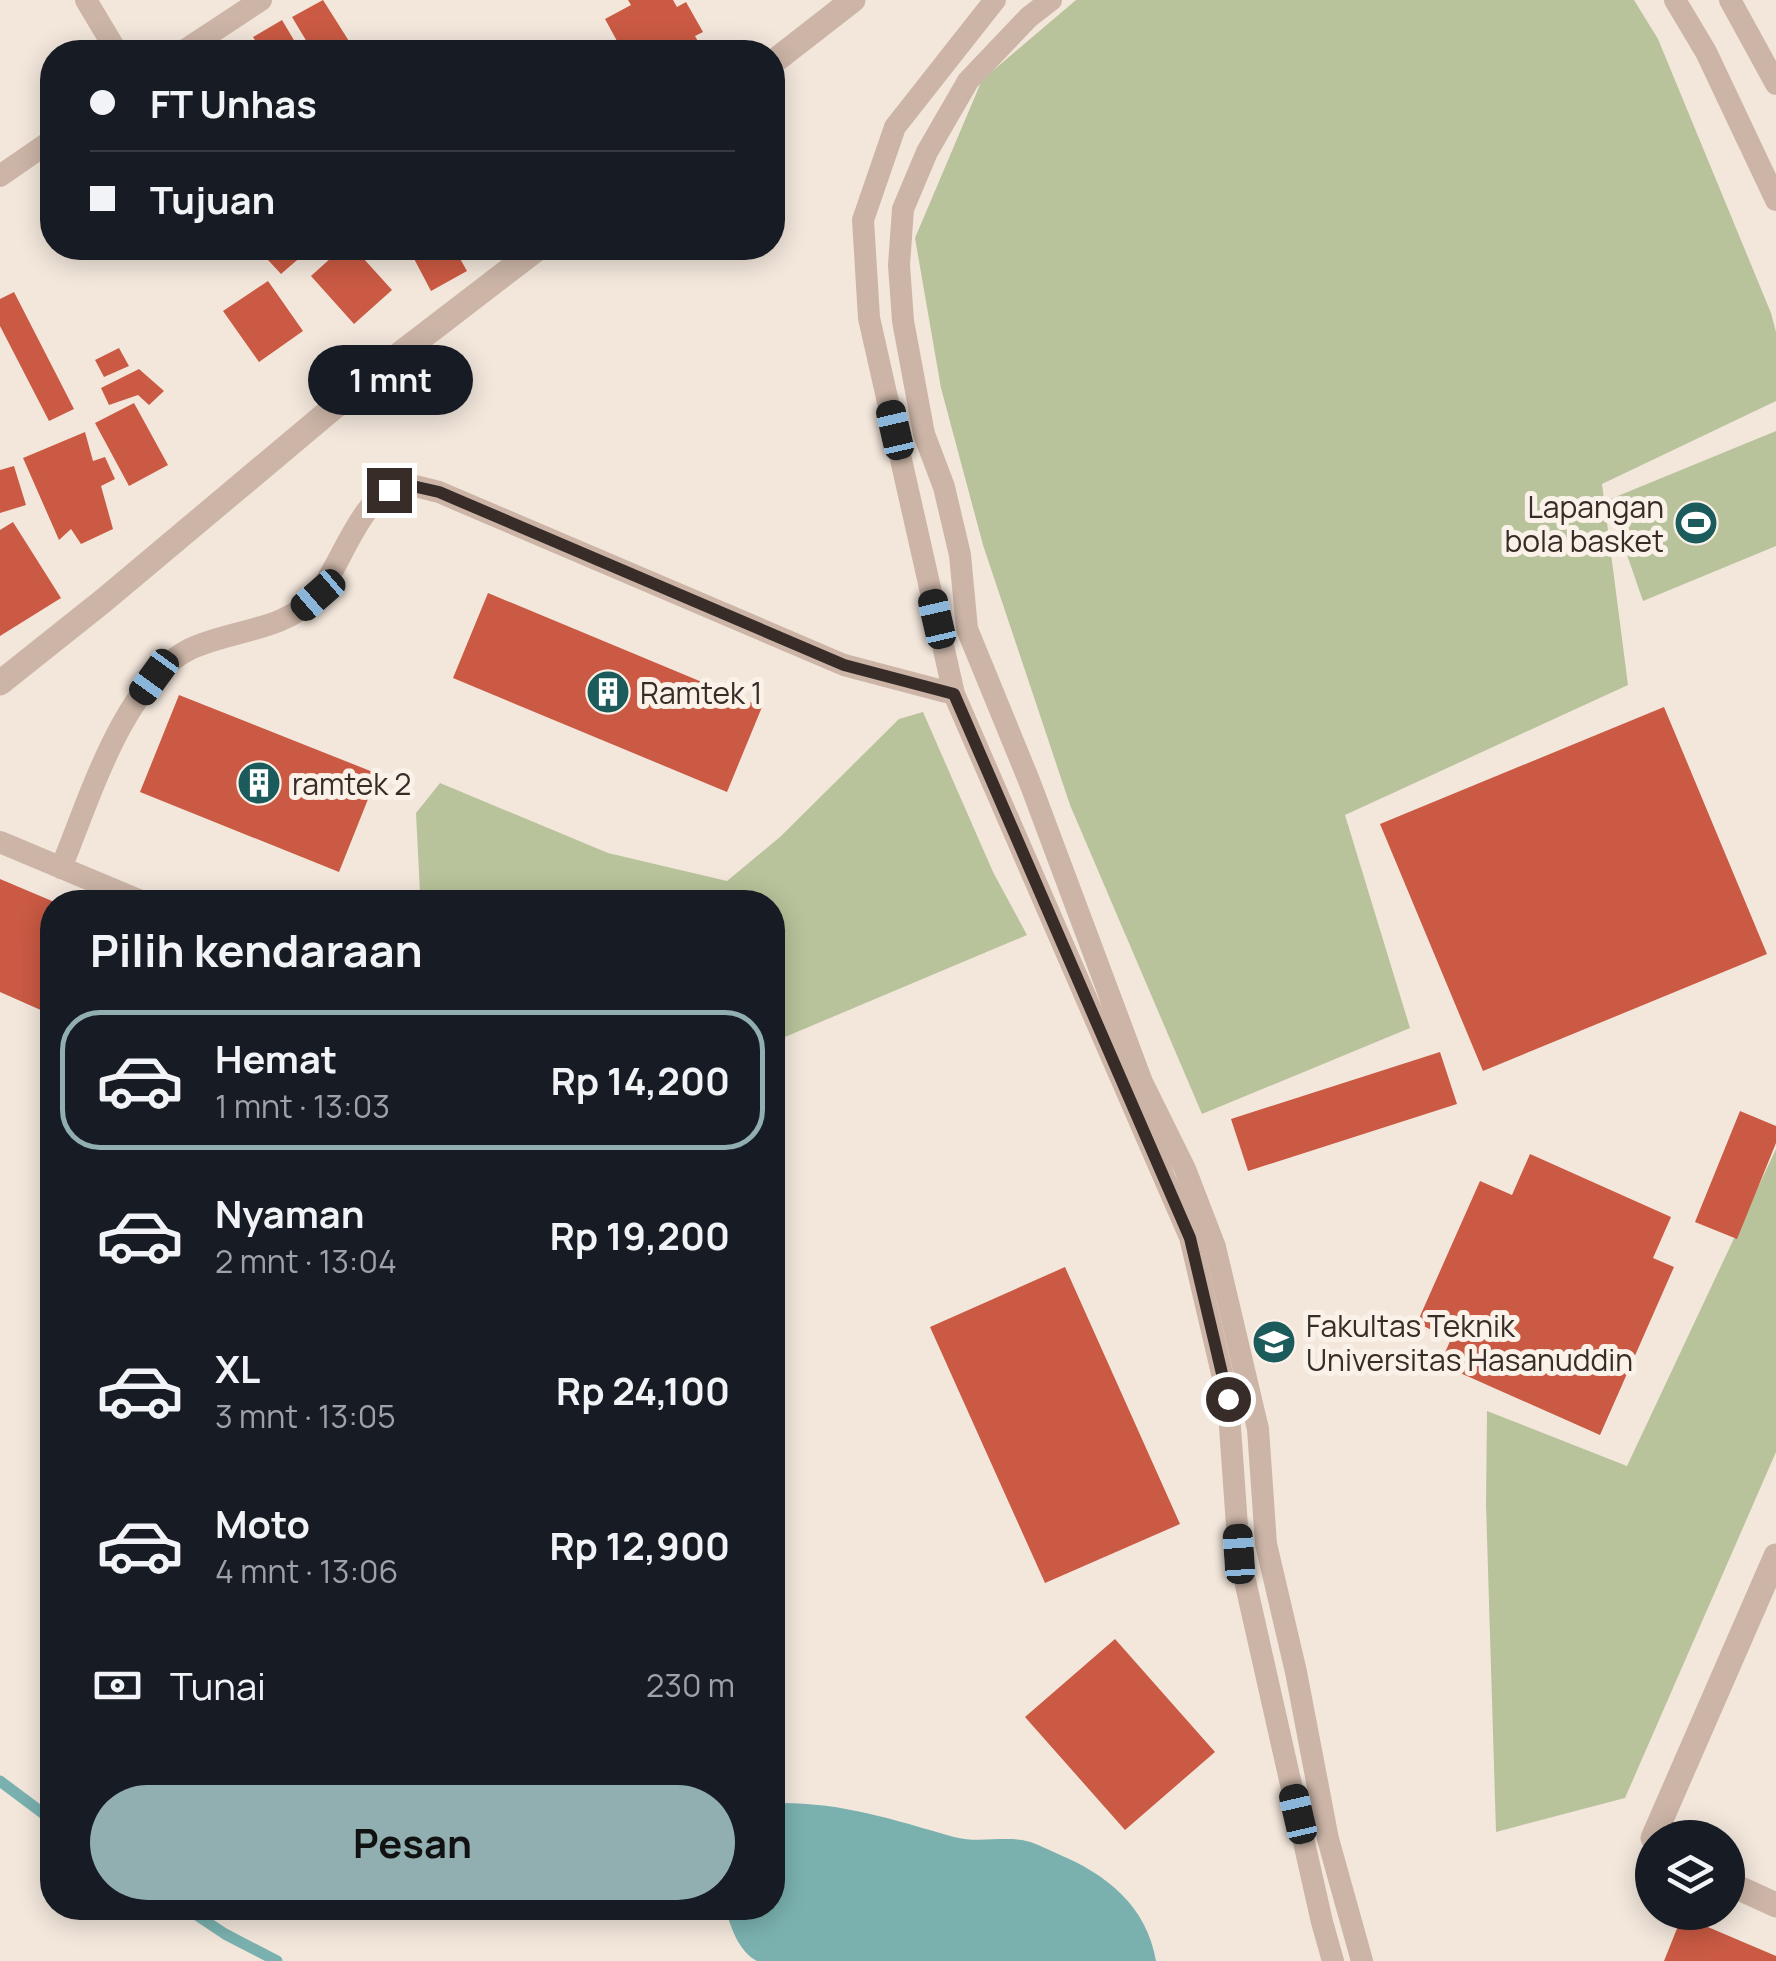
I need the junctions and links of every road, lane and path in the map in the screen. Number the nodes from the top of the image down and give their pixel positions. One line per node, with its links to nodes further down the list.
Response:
1 (86, 0): 8 (lane)
2 (261, 0): 9 (lane)
3 (853, 0): 11 (street)
4 (995, 0): 18 (lane)
5 (1051, 0): 27 (lane)
6 (1675, 0): 15 (lane)
7 (1730, 0): 10 (lane)
8 (110, 40)
9 (200, 40)
10 (1767, 45): 12 (lane)
11 (785, 53)
12 (1776, 84)
13 (40, 148): 14 (lane)
14 (0, 176)
15 (1776, 200)
16 (522, 260): 17 (street)
17 (0, 683)
18 (954, 694): 20 (lane); 26 (lane)
19 (0, 842): 20 (lane)
20 (61, 868): 21 (lane)
21 (114, 890)
22 (1776, 1556): 23 (street)
23 (1661, 1820)
24 (1745, 1890): 25 (street)
25 (1776, 1904)
26 (1333, 1961)
27 (1362, 1961)

